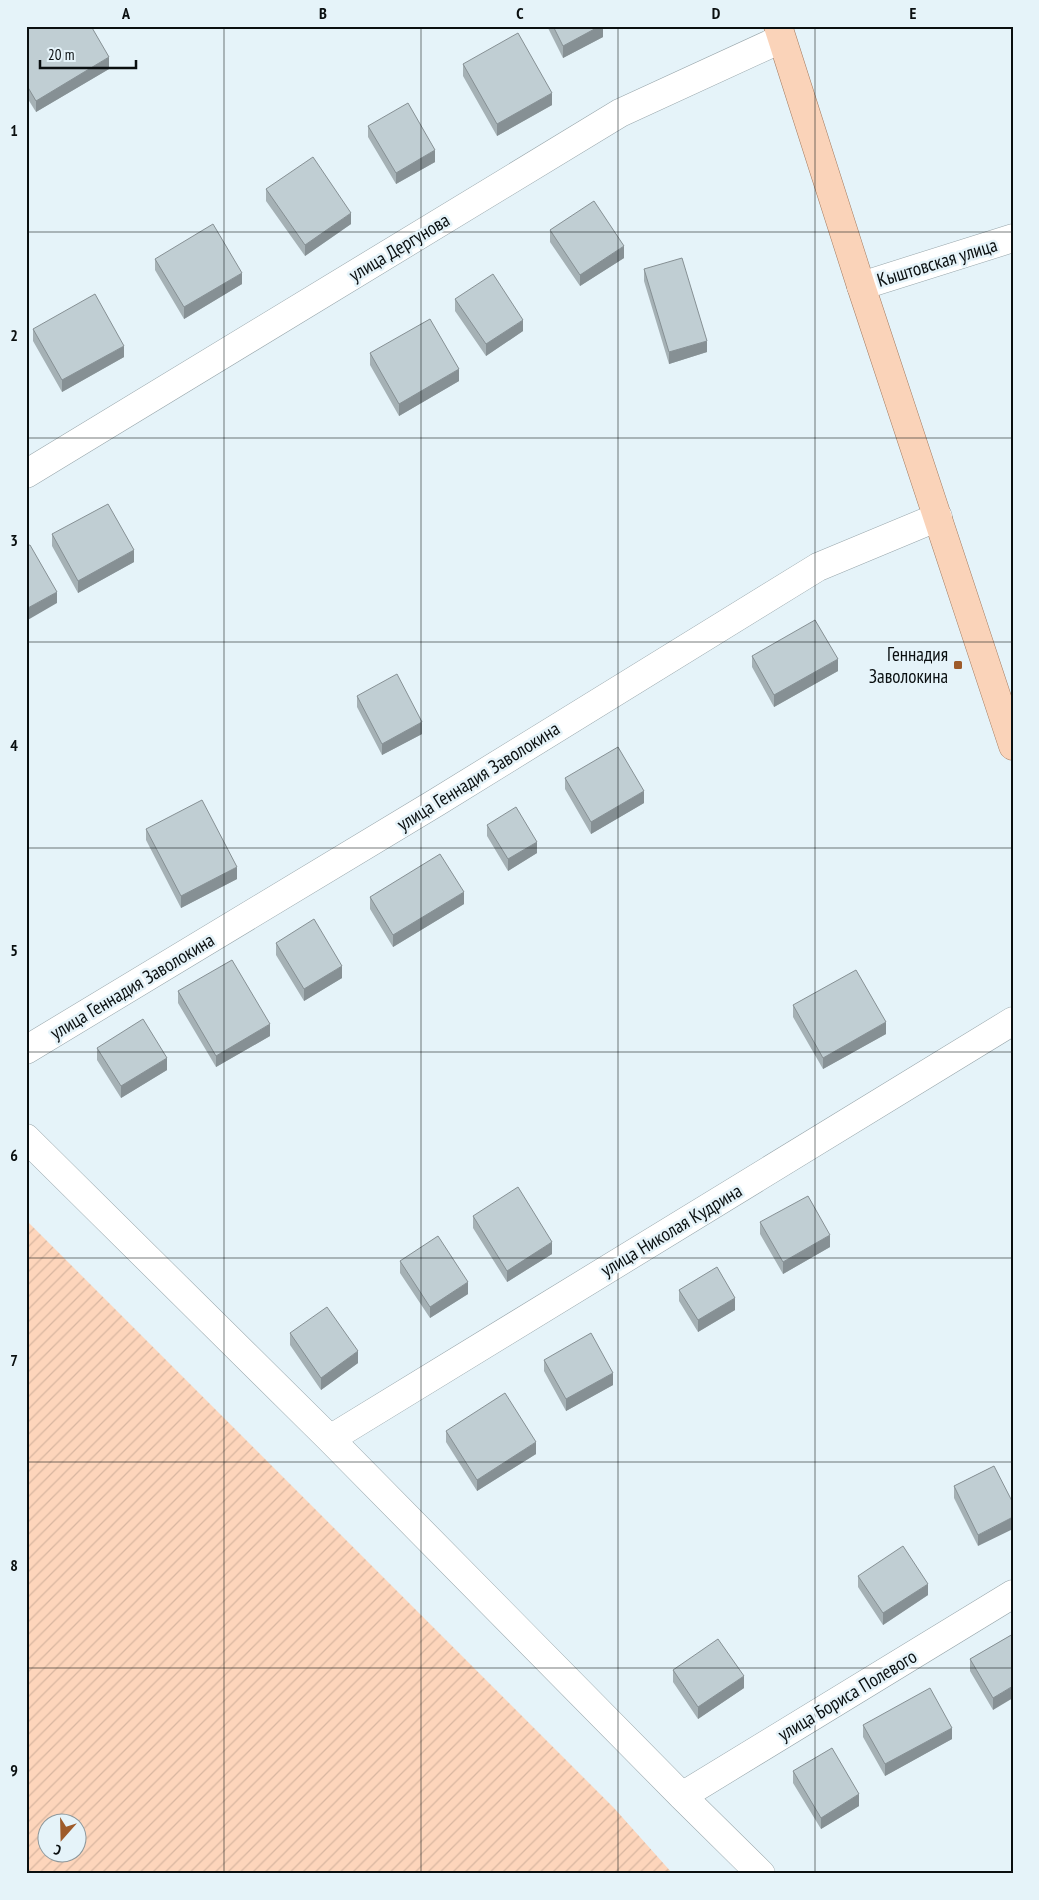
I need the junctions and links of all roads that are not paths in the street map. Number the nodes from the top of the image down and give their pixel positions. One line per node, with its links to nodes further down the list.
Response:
1 (780, 33): 3 (main road); 4 (street, улица Дергунова)
2 (1013, 238): 3 (street, Кыштовская улица)
3 (860, 286): 5 (main road)
4 (26, 474)
5 (938, 517): 6 (main road); 8 (street, улица Геннадия Заволокина)
6 (1013, 746)
7 (1013, 1021): 10 (street, улица Николая Кудрина)
8 (26, 1050)
9 (26, 1138): 10 (street)
10 (330, 1439): 12 (street)
11 (1013, 1594): 12 (street, улица Бориса Полевого)
12 (682, 1796): 13 (street)
13 (761, 1874)

